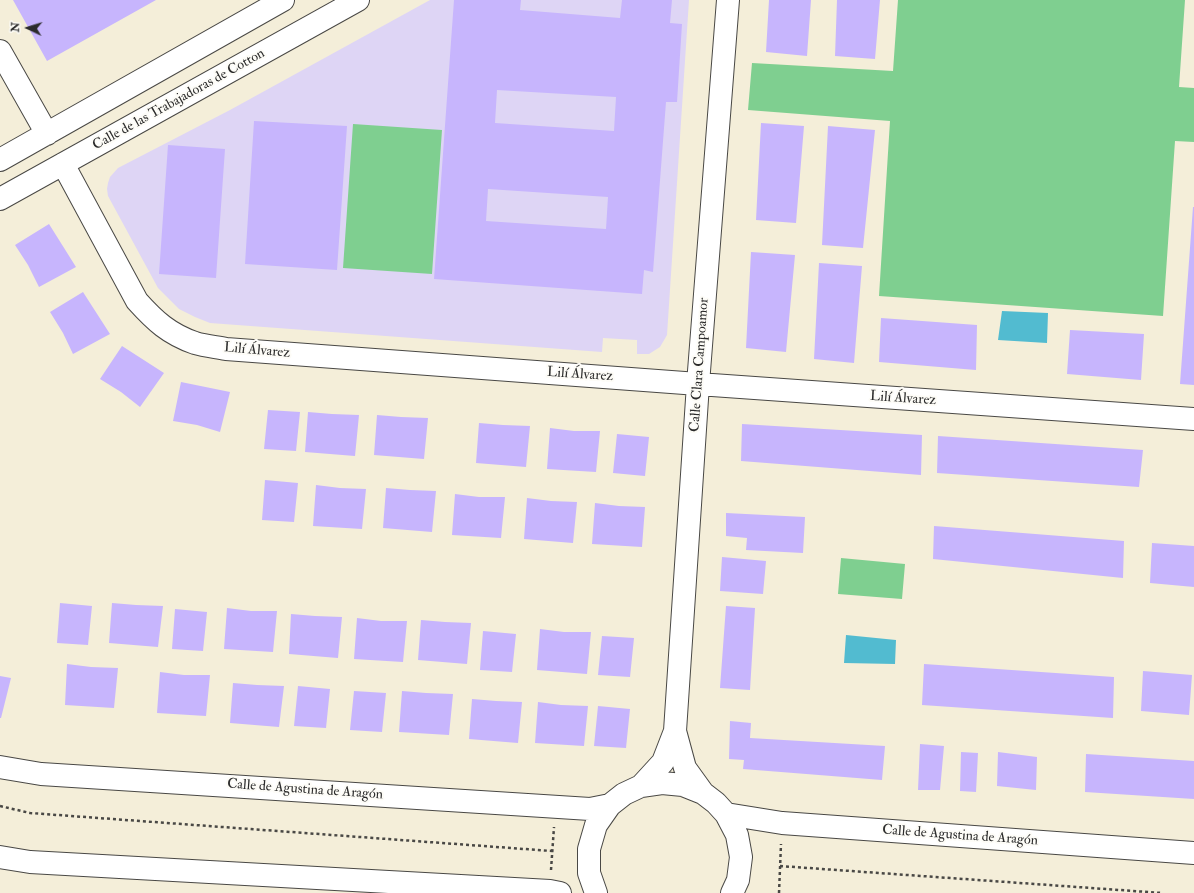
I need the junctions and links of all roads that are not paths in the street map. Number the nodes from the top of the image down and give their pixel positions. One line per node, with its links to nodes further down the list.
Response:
1 (283, 0): 5 (street)
2 (358, 0): 7 (street, Calle de las Trabajadoras de Cotton)
3 (728, 0): 9 (street, Calle Clara Campoamor)
4 (0, 51): 5 (street)
5 (47, 134): 6 (street)
6 (0, 160)
7 (63, 164): 8 (street, Calle de las Trabajadoras de Cotton); 9 (street, Lilí Álvarez)
8 (0, 199)
9 (698, 384): 10 (street, Lilí Álvarez); 11 (street, Calle Clara Campoamor)
10 (1194, 419)
11 (675, 731): 13 (street, Calle Clara Campoamor); 14 (street, Calle Clara Campoamor)
12 (0, 767): 15 (street, Calle de Agustina de Aragón)
13 (641, 786): 14 (street); 15 (street)
14 (703, 793): 16 (street)
15 (610, 805): 20 (street)
16 (726, 814): 17 (street, Calle de Agustina de Aragón); 21 (street)
17 (1194, 852)
18 (0, 857): 19 (street)
19 (555, 892)
20 (596, 893)
21 (732, 893)

